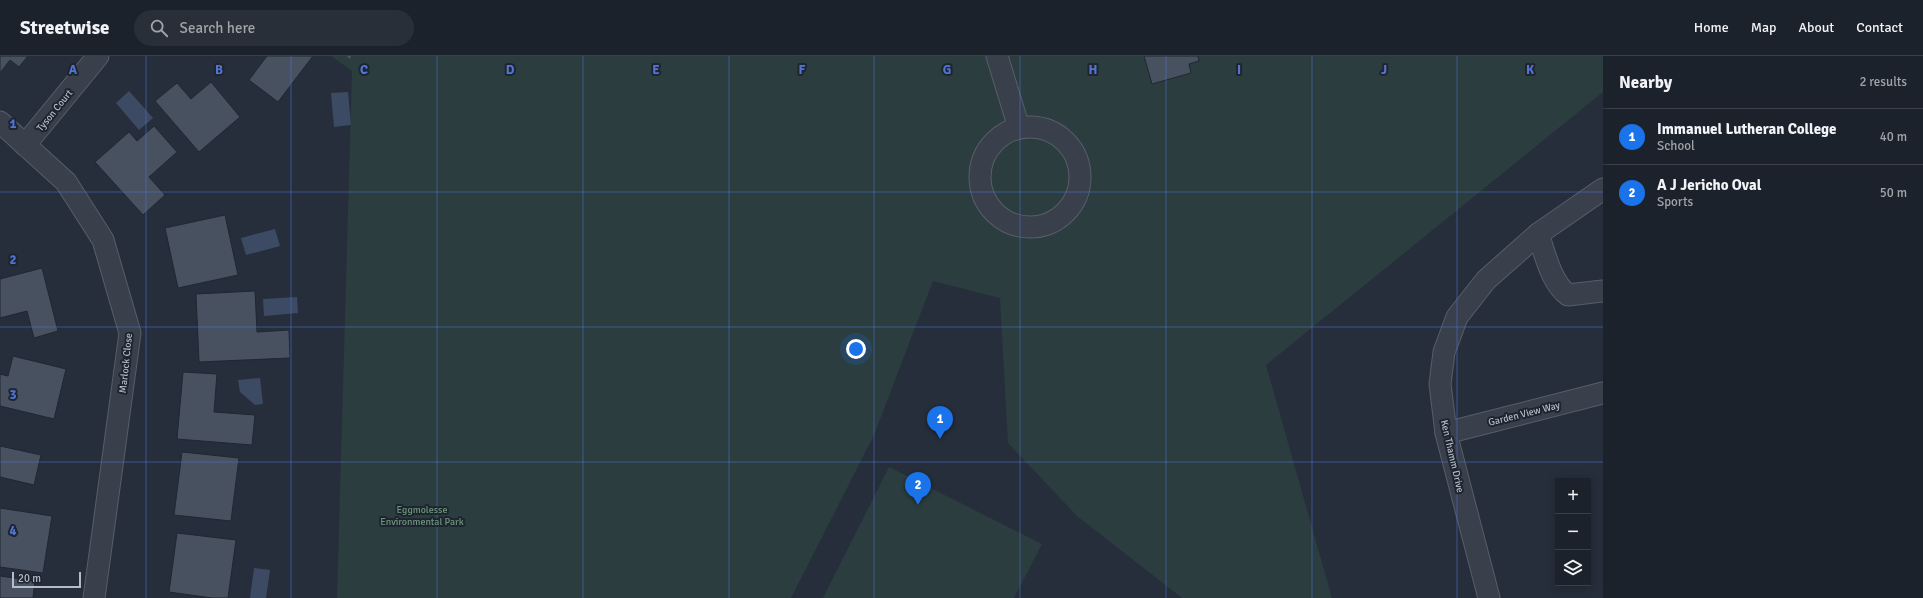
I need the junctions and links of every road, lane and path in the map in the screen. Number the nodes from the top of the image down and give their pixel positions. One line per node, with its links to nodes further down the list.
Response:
1 (98, 56): 7 (street, Tyson Court)
2 (348, 56): 4 (path)
3 (997, 56): 6 (street)
4 (352, 58)
5 (0, 122): 7 (street, Marlock Close)
6 (1018, 128): 6 (street)
7 (25, 145): 13 (street, Marlock Close)
8 (1603, 189): 9 (street, Ken Thamm Drive)
9 (1538, 234): 10 (street); 12 (street, Ken Thamm Drive)
10 (1603, 291)
11 (1603, 393): 12 (street, Garden View Way)
12 (1446, 433): 14 (street, Ken Thamm Drive)
13 (94, 598)
14 (1489, 598)

